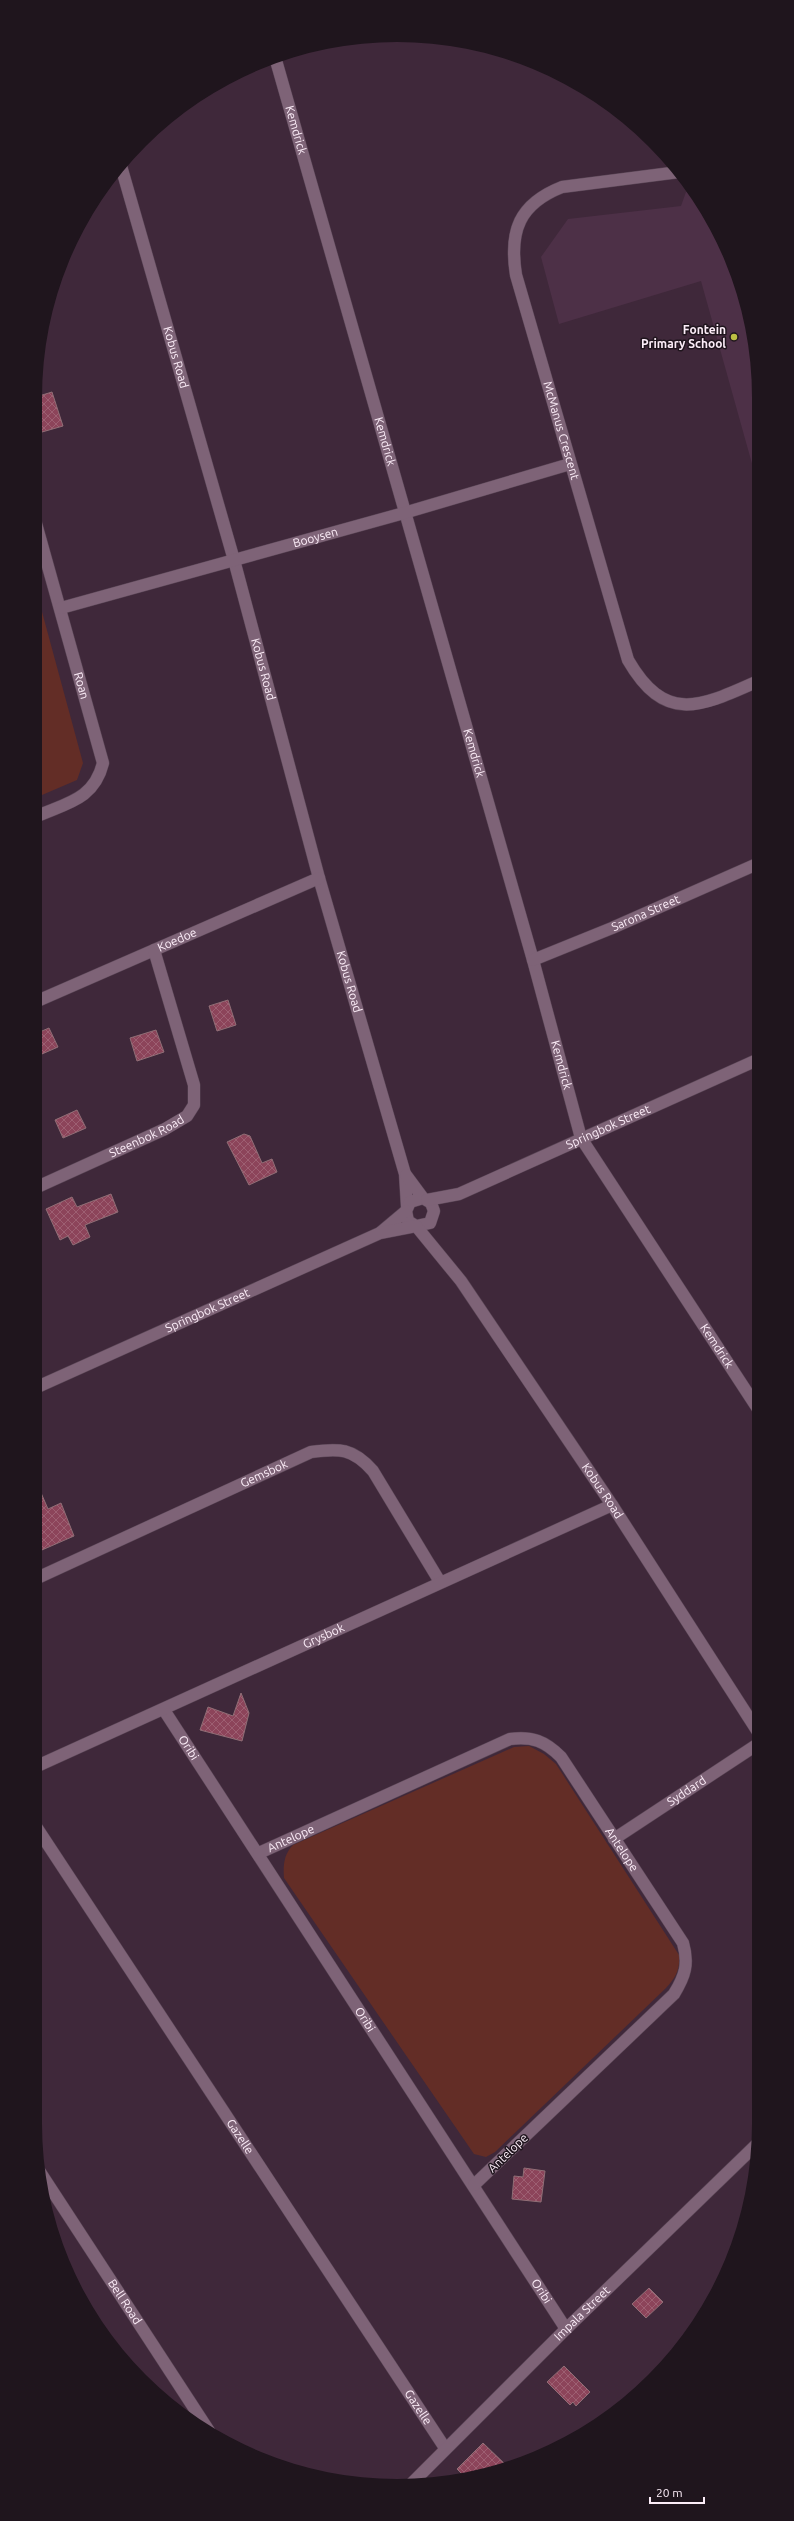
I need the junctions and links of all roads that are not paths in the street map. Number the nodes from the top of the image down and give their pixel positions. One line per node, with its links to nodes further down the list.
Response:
1 (277, 63): 5 (street, Kemdrick)
2 (122, 173): 7 (street, Kobus Road)
3 (672, 173): 4 (street, McManus Crescent)
4 (570, 464): 5 (street, Booysen); 9 (street, McManus Crescent)
5 (404, 513): 7 (street, Booysen); 14 (street, Kemdrick)
6 (42, 544): 8 (street, Roan)
7 (234, 560): 8 (street, Booysen); 12 (street, Kobus Road)
8 (61, 608): 10 (street, Roan)
9 (752, 684)
10 (42, 814)
11 (752, 866): 14 (street, Sarona Street)
12 (319, 878): 13 (street, Koedoe); 18 (street, Kobus Road)
13 (154, 950): 15 (street, Koedoe); 19 (street, Steenbok Road)
14 (533, 960): 17 (street, Kemdrick)
15 (42, 999)
16 (752, 1062): 17 (street, Springbok Street)
17 (580, 1138): 20 (street, Springbok Street); 28 (street, Kemdrick)
18 (405, 1174): 21 (street); 22 (street)
19 (42, 1185)
20 (459, 1194): 21 (street); 23 (street)
21 (425, 1199): 22 (street); 23 (street)
22 (406, 1209): 24 (street); 25 (street)
23 (432, 1218): 24 (street); 26 (street)
24 (416, 1226): 25 (street); 26 (street)
25 (380, 1233): 27 (street, Springbok Street)
26 (441, 1254): 29 (street, Kobus Road)
27 (42, 1385)
28 (752, 1400)
29 (612, 1505): 31 (street, Grysbok); 33 (street, Kobus Road)
30 (42, 1576): 31 (street, Gemsbok)
31 (440, 1582): 32 (street, Grysbok)
32 (164, 1710): 35 (street, Grysbok); 38 (street, Oribi)
33 (752, 1723)
34 (752, 1748): 37 (street, Syddard)
35 (42, 1764)
36 (42, 1836): 44 (street, Gazelle)
37 (614, 1839): 38 (street, Antelope); 41 (street, Antelope)
38 (259, 1853): 41 (street, Oribi)
39 (751, 2150): 42 (street, Impala Street)
40 (47, 2183): 43 (street, Bell Road)
41 (474, 2185): 42 (street, Oribi)
42 (566, 2329): 44 (street, Impala Street)
43 (202, 2420)
44 (445, 2448): 45 (street, Impala Street)
45 (416, 2478)

